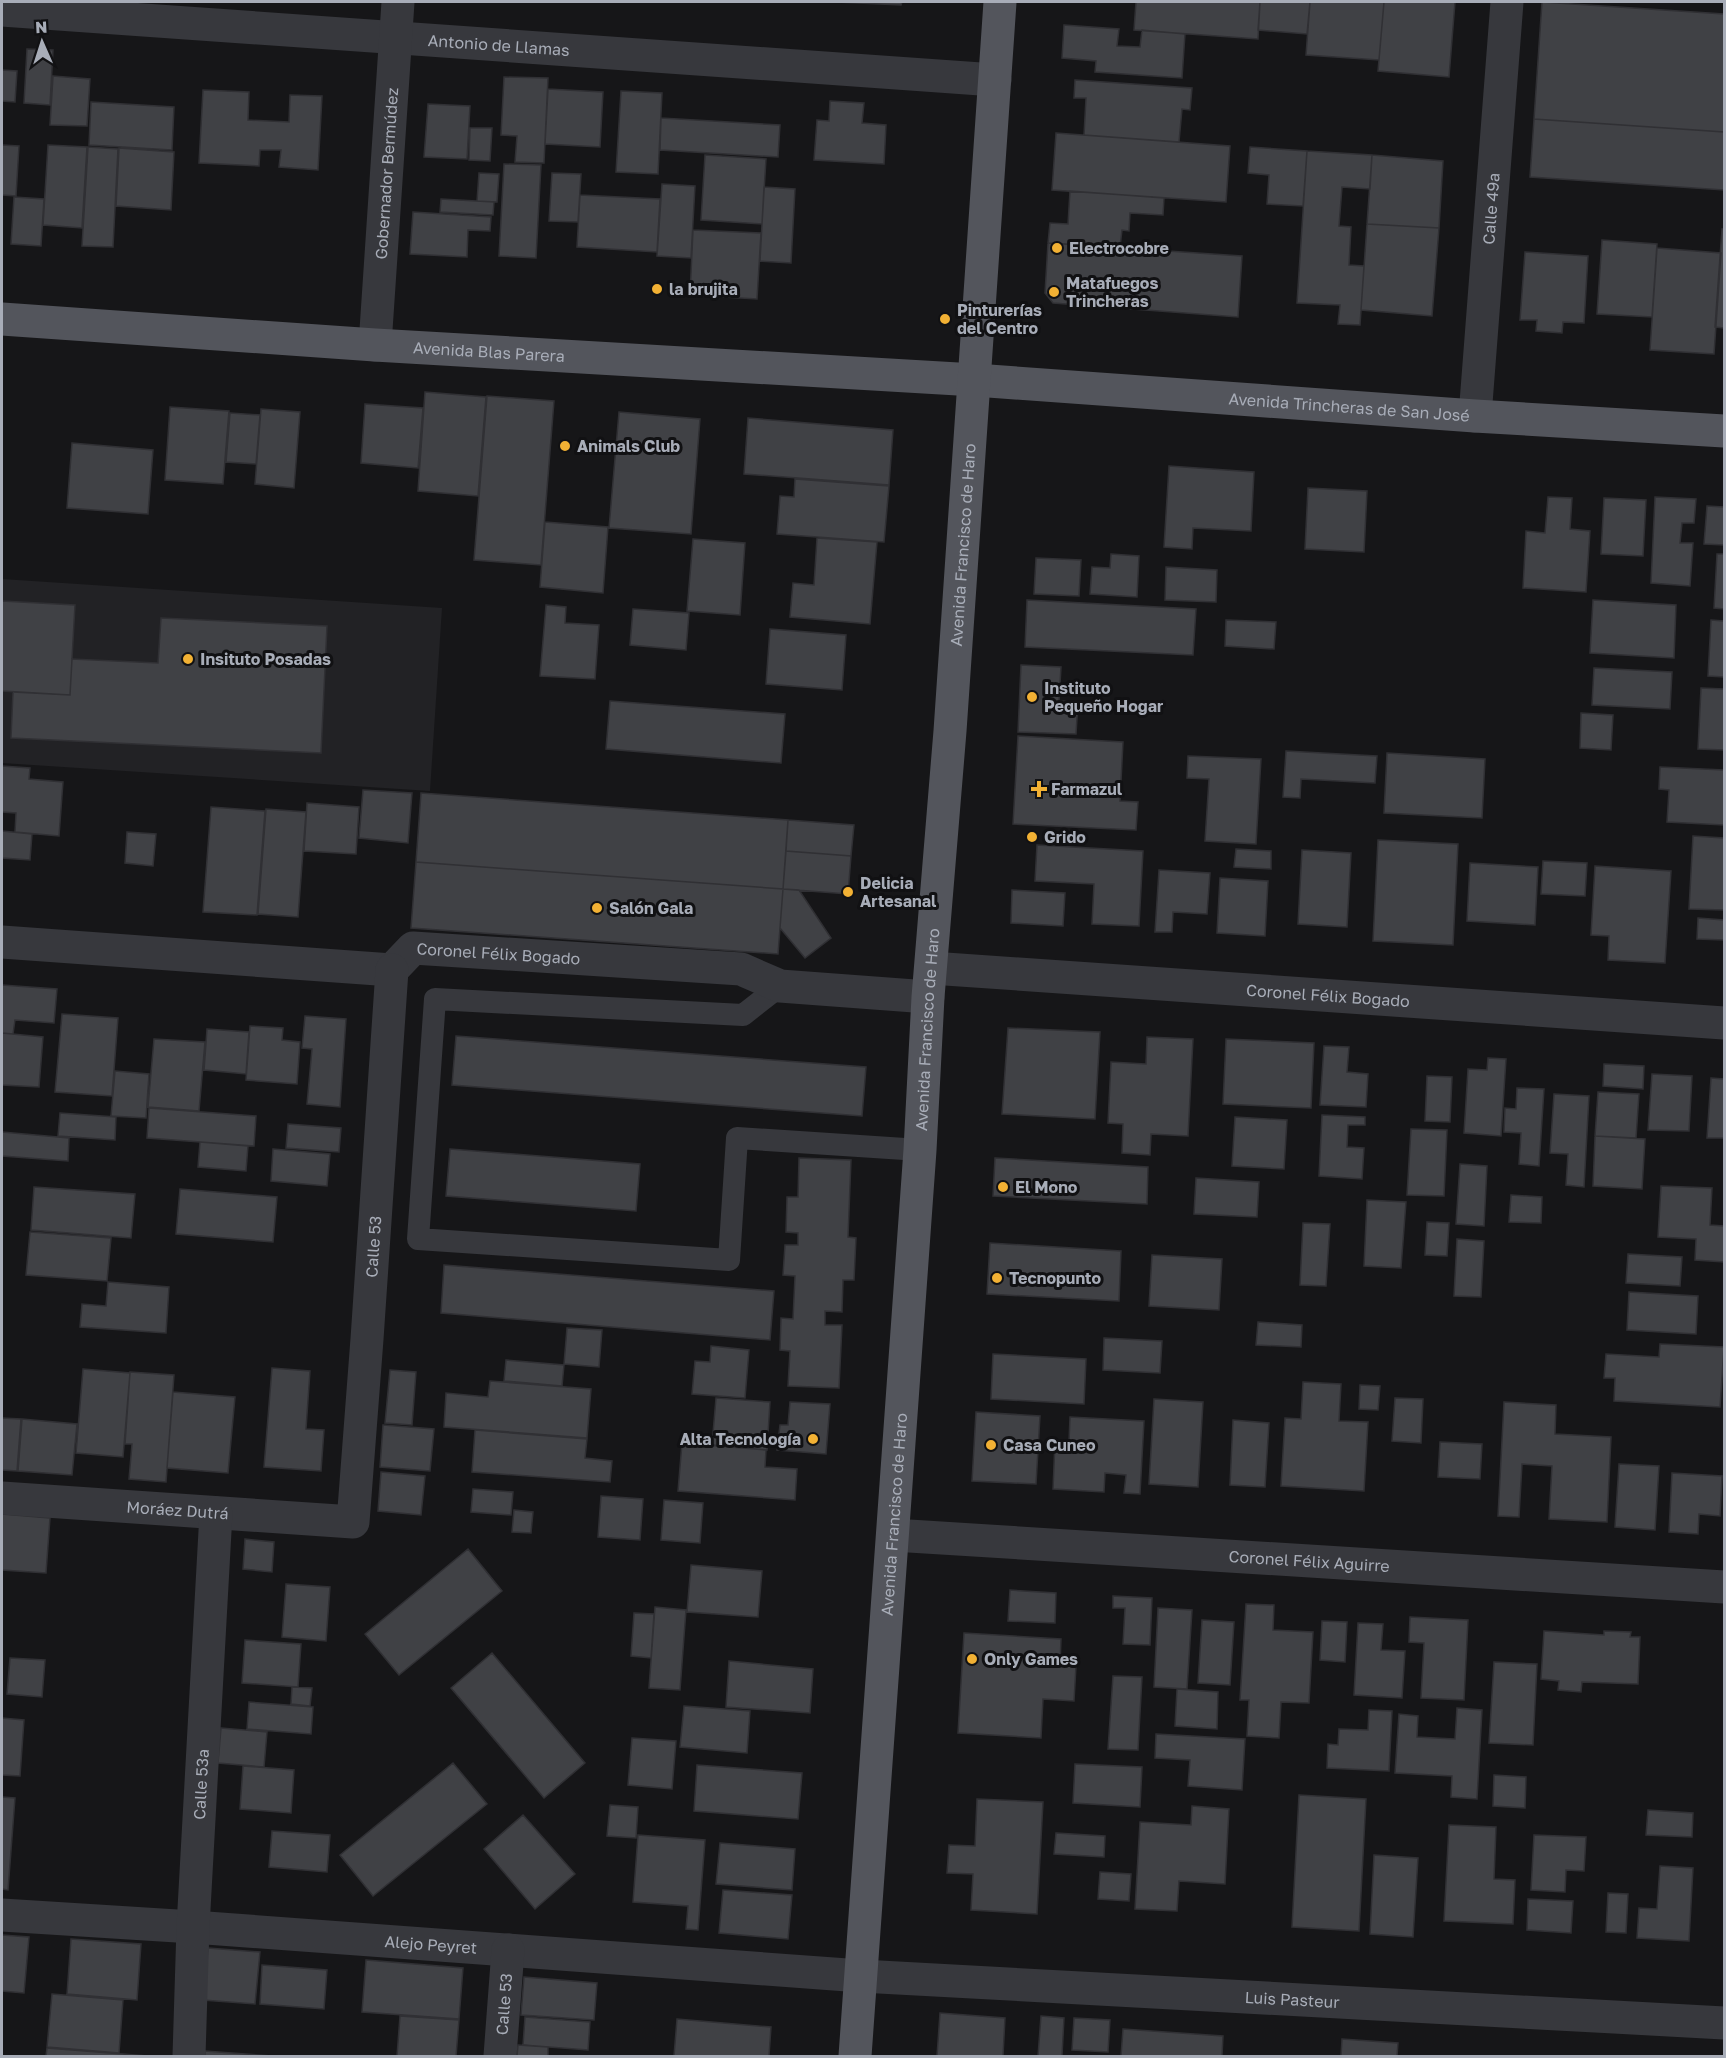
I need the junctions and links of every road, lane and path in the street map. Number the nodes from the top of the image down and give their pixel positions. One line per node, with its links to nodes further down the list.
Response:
1 (398, 2): 5 (street, Gobernador Bermúdez)
2 (1000, 2): 6 (main road, Avenida Francisco de Haro)
3 (1508, 2): 10 (street, Calle 49a)
4 (2, 9): 5 (street, Antonio de Llamas)
5 (395, 37): 6 (street, Antonio de Llamas); 8 (street, Gobernador Bermúdez)
6 (995, 80): 9 (main road, Avenida Francisco de Haro)
7 (2, 319): 8 (main road, Avenida Blas Parera)
8 (375, 345): 9 (main road, Avenida Blas Parera)
9 (975, 380): 10 (main road, Avenida Trincheras de San José); 14 (main road, Avenida Francisco de Haro)
10 (1475, 416): 11 (main road, Avenida Trincheras de San José)
11 (1725, 431)
12 (2, 942): 13 (street)
13 (392, 970): 15 (street, Coronel Félix Bogado); 20 (street, Calle 53)
14 (929, 982): 15 (street, Coronel Félix Bogado); 16 (street, Coronel Félix Bogado); 17 (main road, Avenida Francisco de Haro)
15 (780, 986): 17 (lane)
16 (1725, 1023)
17 (920, 1150): 21 (main road, Avenida Francisco de Haro)
18 (2, 1497): 19 (street, Moráez Dutrá)
19 (216, 1513): 20 (street, Moráez Dutrá); 24 (street, Calle 53a)
20 (353, 1522)
21 (893, 1535): 22 (street, Coronel Félix Aguirre); 26 (main road, Avenida Francisco de Haro)
22 (1725, 1587)
23 (2, 1916): 24 (street, Alejo Peyret)
24 (193, 1927): 25 (street, Alejo Peyret); 28 (street, Calle 53a)
25 (508, 1950): 26 (street, Alejo Peyret); 29 (street, Calle 53)
26 (861, 1976): 27 (street, Luis Pasteur); 30 (main road, Avenida Francisco de Haro)
27 (1725, 2023)
28 (189, 2056)
29 (500, 2056)
30 (855, 2056)

